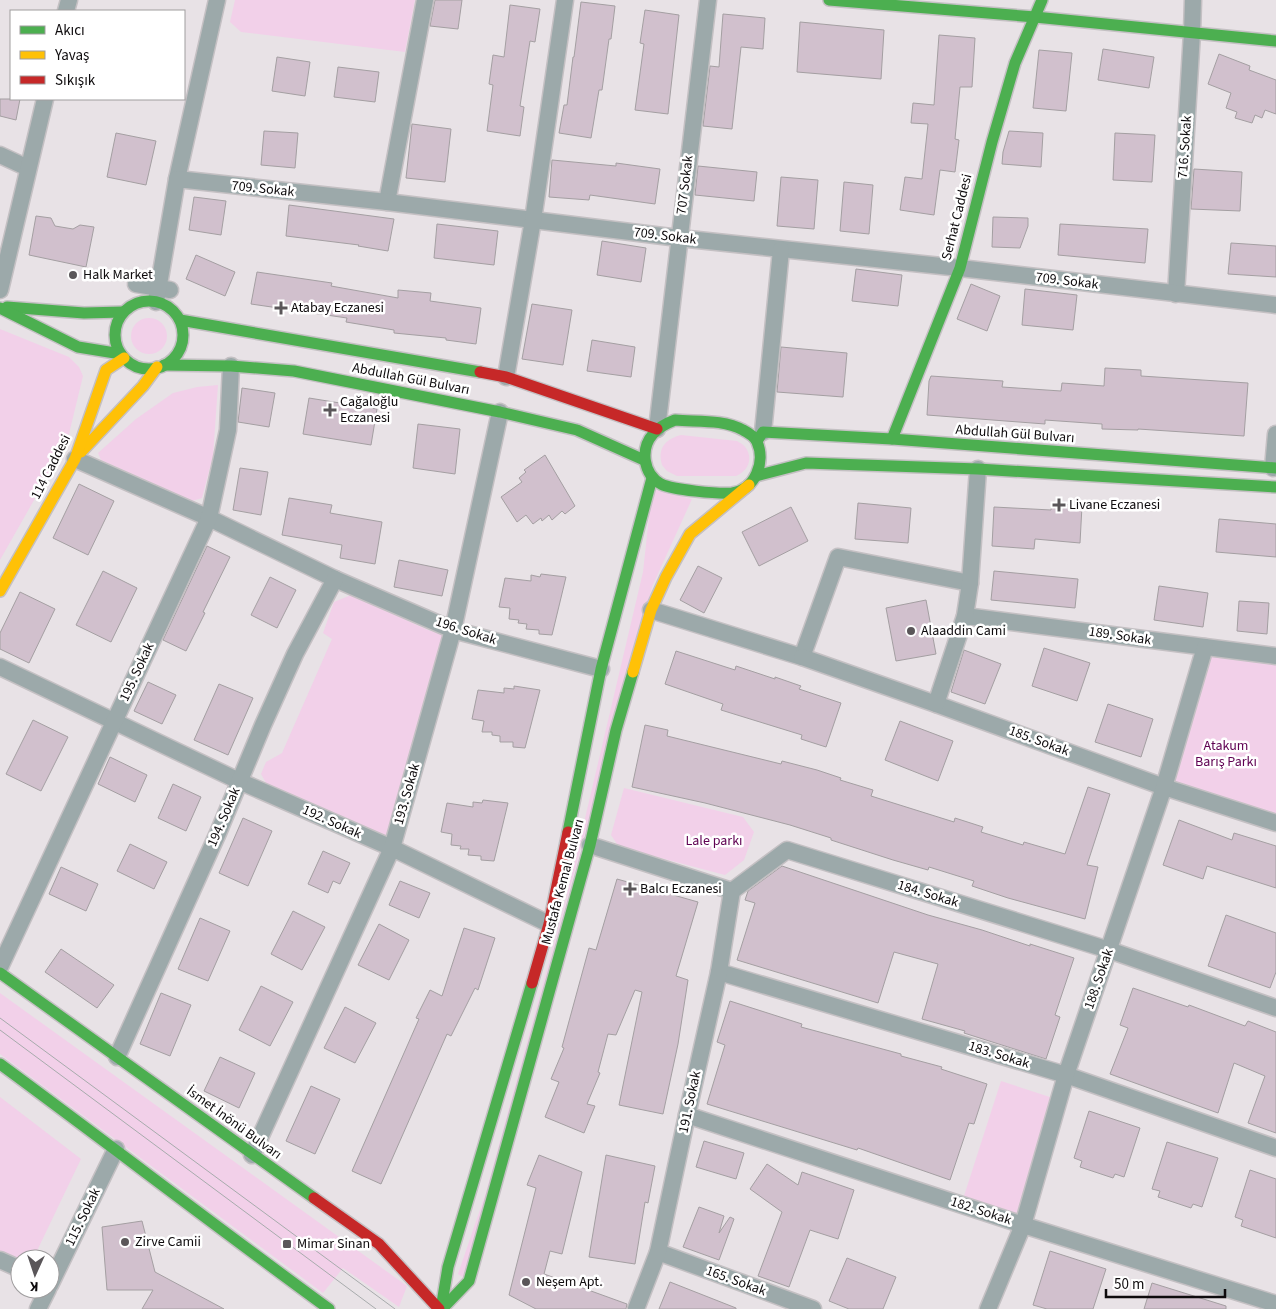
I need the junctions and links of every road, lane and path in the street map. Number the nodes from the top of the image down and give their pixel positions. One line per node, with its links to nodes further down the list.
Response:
1 (217, 0): 15 (street)
2 (425, 0): 16 (street)
3 (566, 0): 17 (street)
4 (708, 0): 18 (street, 707 Sokak)
5 (829, 0): 8 (main road)
6 (1042, 0): 9 (main road, Serhat Caddesi)
7 (1193, 0): 10 (street, 716. Sokak)
8 (859, 1): 9 (main road)
9 (1035, 17): 10 (main road); 20 (main road, Serhat Caddesi)
10 (1192, 33): 11 (main road); 24 (street, 716. Sokak)
11 (1276, 41)
12 (45, 100): 14 (street)
13 (0, 156): 14 (street)
14 (28, 168): 22 (street)
15 (177, 179): 16 (street, 709. Sokak); 23 (street)
16 (387, 202): 17 (street, 709. Sokak)
17 (532, 220): 18 (street, 709. Sokak); 32 (street)
18 (679, 238): 19 (street, 709. Sokak); 34 (street, 707 Sokak)
19 (780, 250): 20 (street, 709. Sokak); 36 (street)
20 (960, 268): 24 (street, 709. Sokak); 37 (main road, Serhat Caddesi)
21 (136, 284): 23 (street)
22 (0, 290)
23 (161, 293): 27 (main road); 28 (main road)
24 (1176, 294): 25 (street, 709. Sokak)
25 (1276, 305)
26 (0, 307): 27 (main road); 29 (main road)
27 (124, 312): 29 (main road)
28 (180, 320): 30 (main road); 32 (main road, Abdullah Gül Bulvarı)
29 (122, 356): 30 (main road); 38 (main road, 114 Caddesi)
30 (161, 366): 31 (main road, Abdullah Gül Bulvarı); 38 (main road)
31 (231, 366): 33 (main road, Abdullah Gül Bulvarı); 45 (street, 195. Sokak)
32 (506, 377): 34 (main road, Abdullah Gül Bulvarı)
33 (500, 412): 39 (main road, Abdullah Gül Bulvarı); 51 (street, 193. Sokak)
34 (657, 429): 36 (main road); 39 (main road)
35 (1276, 434): 40 (street)
36 (760, 436): 37 (main road, Abdullah Gül Bulvarı); 43 (main road)
37 (892, 439): 40 (main road, Abdullah Gül Bulvarı)
38 (75, 459): 45 (street, 196. Sokak); 48 (main road, 114 Caddesi)
39 (644, 460): 42 (main road)
40 (1275, 468)
41 (978, 469): 43 (main road); 44 (main road); 47 (street)
42 (652, 478): 43 (main road); 56 (main road, Mustafa Kemal Bulvarı)
43 (753, 480): 49 (main road, Mustafa Kemal Bulvarı)
44 (1276, 487)
45 (209, 518): 46 (street, 196. Sokak); 58 (street, 195. Sokak)
46 (335, 578): 51 (street, 196. Sokak); 59 (street, 194. Sokak)
47 (970, 583): 50 (street); 54 (street)
48 (0, 591)
49 (651, 610): 54 (street, 185. Sokak); 62 (main road, Mustafa Kemal Bulvarı)
50 (965, 616): 52 (street, 189. Sokak); 57 (street)
51 (453, 630): 56 (street, 196. Sokak); 63 (street, 193. Sokak)
52 (1205, 648): 53 (street, 189. Sokak); 60 (street, 188. Sokak)
53 (1276, 656)
54 (802, 657): 57 (street, 185. Sokak)
55 (0, 667): 58 (street, 192. Sokak)
56 (602, 669): 65 (main road, Mustafa Kemal Bulvarı)
57 (936, 704): 60 (street, 185. Sokak)
58 (114, 722): 59 (street, 192. Sokak); 67 (street, 195. Sokak)
59 (239, 781): 63 (street, 192. Sokak); 71 (street, 194. Sokak)
60 (1164, 787): 61 (street, 185. Sokak); 66 (street, 188. Sokak)
61 (1276, 823)
62 (590, 845): 64 (street); 83 (main road, Mustafa Kemal Bulvarı)
63 (392, 848): 65 (street, 192. Sokak); 77 (street, 193. Sokak)
64 (732, 890): 66 (street, 184. Sokak); 68 (street, 191. Sokak)
65 (549, 924): 83 (main road, Mustafa Kemal Bulvarı)
66 (1109, 950): 70 (street, 184. Sokak); 73 (street, 188. Sokak)
67 (0, 966)
68 (720, 972): 73 (street, 183. Sokak); 74 (street, 191. Sokak)
69 (0, 973): 71 (main road, İsmet İnönü Bulvarı)
70 (1276, 1008)
71 (118, 1057): 77 (main road, İsmet İnönü Bulvarı)
72 (0, 1064): 76 (main road)
73 (1066, 1075): 75 (street, 183. Sokak); 78 (street, 188. Sokak)
74 (687, 1115): 78 (street, 182. Sokak); 79 (street, 191. Sokak)
75 (1276, 1148)
76 (116, 1149): 80 (street, 115. Sokak); 82 (main road)
77 (252, 1155): 83 (main road, İsmet İnönü Bulvarı)
78 (1023, 1225): 81 (street, 182. Sokak); 86 (street, 188. Sokak)
79 (658, 1252): 84 (street, 191. Sokak); 85 (street, 165. Sokak)
80 (60, 1264)
81 (1276, 1304)
82 (329, 1309)
83 (441, 1309)
84 (636, 1309)
85 (813, 1309)
86 (988, 1309)

